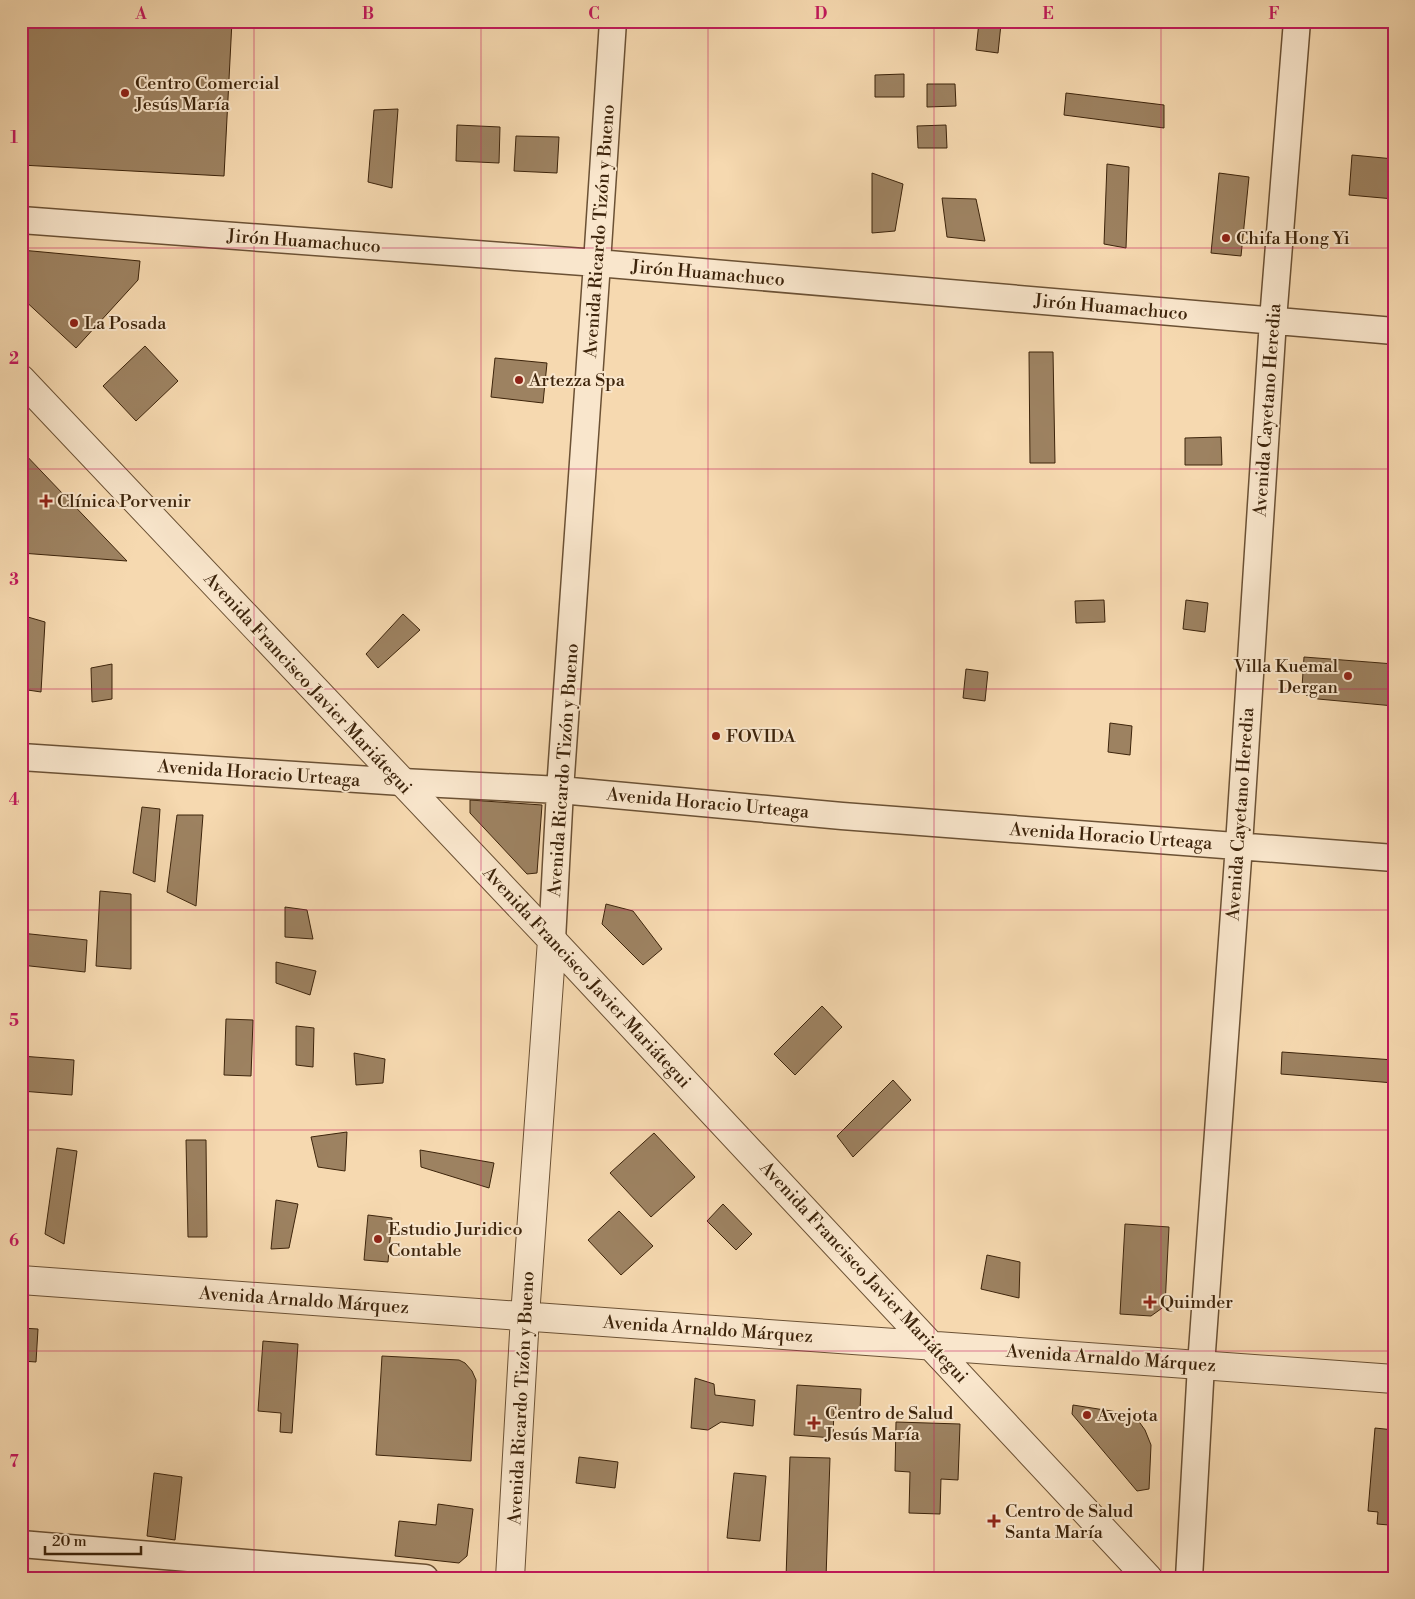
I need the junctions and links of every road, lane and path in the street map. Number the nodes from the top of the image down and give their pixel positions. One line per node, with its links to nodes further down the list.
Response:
1 (613, 21): 4 (street, Avenida Ricardo Tizón y Bueno)
2 (1297, 21): 5 (street, Avenida Cayetano Heredia)
3 (21, 220): 4 (street, Jirón Huamachuco)
4 (597, 264): 5 (street, Jirón Huamachuco); 10 (street, Avenida Ricardo Tizón y Bueno)
5 (1273, 320): 6 (street, Jirón Huamachuco); 11 (street, Avenida Cayetano Heredia)
6 (1394, 330)
7 (21, 380): 9 (street, Avenida Francisco Javier Mariátegui)
8 (21, 757): 9 (street, Avenida Horacio Urteaga)
9 (402, 782): 10 (street, Avenida Horacio Urteaga); 13 (street, Avenida Francisco Javier Mariátegui)
10 (560, 790): 11 (street, Avenida Horacio Urteaga); 13 (street, Avenida Ricardo Tizón y Bueno)
11 (1239, 846): 12 (street, Avenida Horacio Urteaga); 17 (street, Avenida Cayetano Heredia)
12 (1394, 858)
13 (552, 940): 15 (street, Avenida Ricardo Tizón y Bueno); 16 (street, Avenida Francisco Javier Mariátegui)
14 (21, 1280): 15 (street, Avenida Arnaldo Márquez)
15 (525, 1316): 16 (street, Avenida Arnaldo Márquez); 21 (street, Avenida Ricardo Tizón y Bueno)
16 (933, 1346): 17 (street, Avenida Arnaldo Márquez); 22 (street, Avenida Francisco Javier Mariátegui)
17 (1201, 1365): 18 (street, Avenida Arnaldo Márquez); 23 (street, Avenida Cayetano Heredia)
18 (1394, 1379)
19 (21, 1544): 20 (street)
20 (425, 1578)
21 (510, 1578)
22 (1148, 1578)
23 (1189, 1578)

